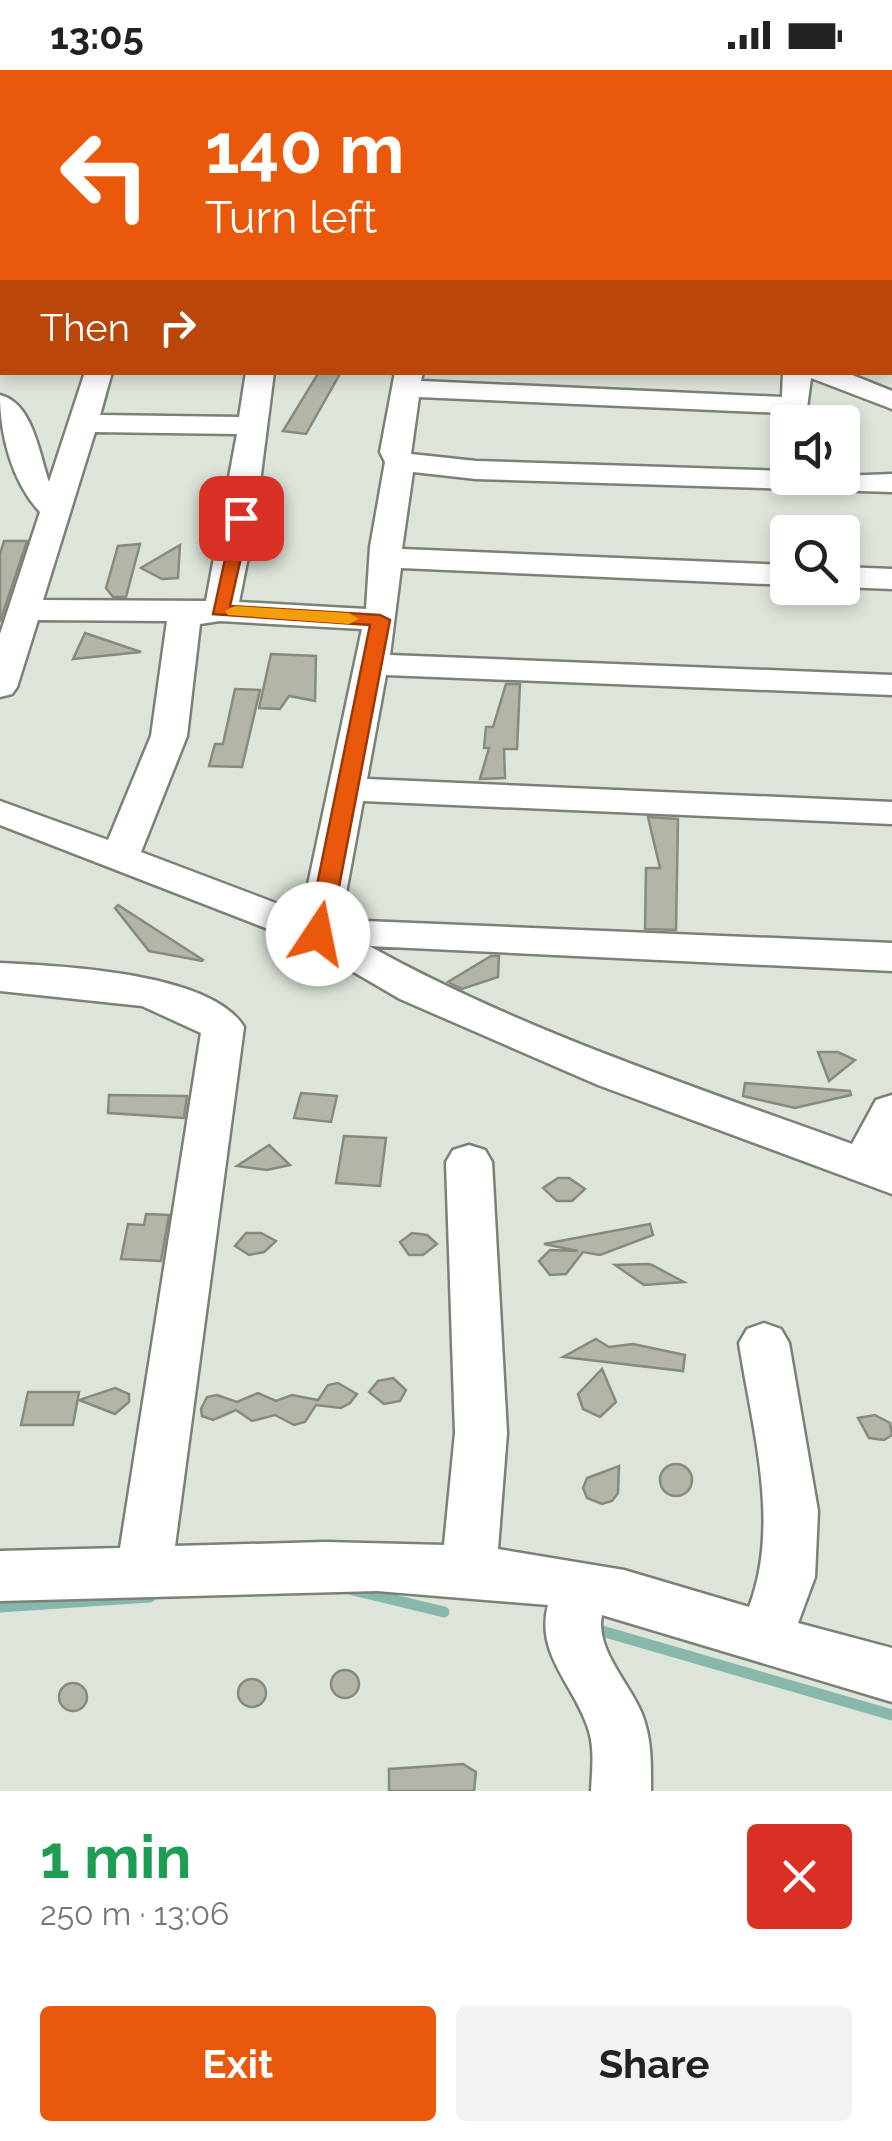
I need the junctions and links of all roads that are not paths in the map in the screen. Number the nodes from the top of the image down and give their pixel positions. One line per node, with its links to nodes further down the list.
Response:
1 (98, 375): 8 (street)
2 (260, 375): 9 (street)
3 (797, 375): 5 (street)
4 (828, 375): 6 (street)
5 (406, 380): 10 (street)
6 (892, 400)
7 (0, 404): 11 (street)
8 (85, 423): 9 (street); 14 (street)
9 (253, 426): 20 (street)
10 (400, 462): 12 (street); 15 (street)
11 (30, 468): 13 (street); 14 (street)
12 (892, 483)
13 (0, 493)
14 (54, 509): 19 (street)
15 (387, 558): 16 (street); 21 (street)
16 (770, 574)
17 (860, 578): 18 (street)
18 (892, 579)
19 (26, 610): 20 (street); 24 (street)
20 (220, 610): 21 (street); 28 (street)
21 (380, 620): 22 (street)
22 (372, 664): 23 (street); 25 (street)
23 (892, 686)
24 (0, 687)
25 (346, 789): 27 (street); 29 (street)
26 (0, 812): 28 (street)
27 (892, 812)
28 (119, 859): 29 (street)
29 (318, 934): 30 (street); 35 (street)
30 (883, 957): 32 (street)
31 (0, 977): 38 (street)
32 (892, 994)
33 (892, 1111): 35 (street)
34 (469, 1162): 37 (street)
35 (878, 1171)
36 (764, 1344): 41 (street)
37 (469, 1570): 38 (street); 40 (street)
38 (144, 1572): 39 (street)
39 (0, 1576)
40 (587, 1586): 41 (street); 43 (street)
41 (766, 1636): 42 (street)
42 (892, 1674)
43 (621, 1791)

